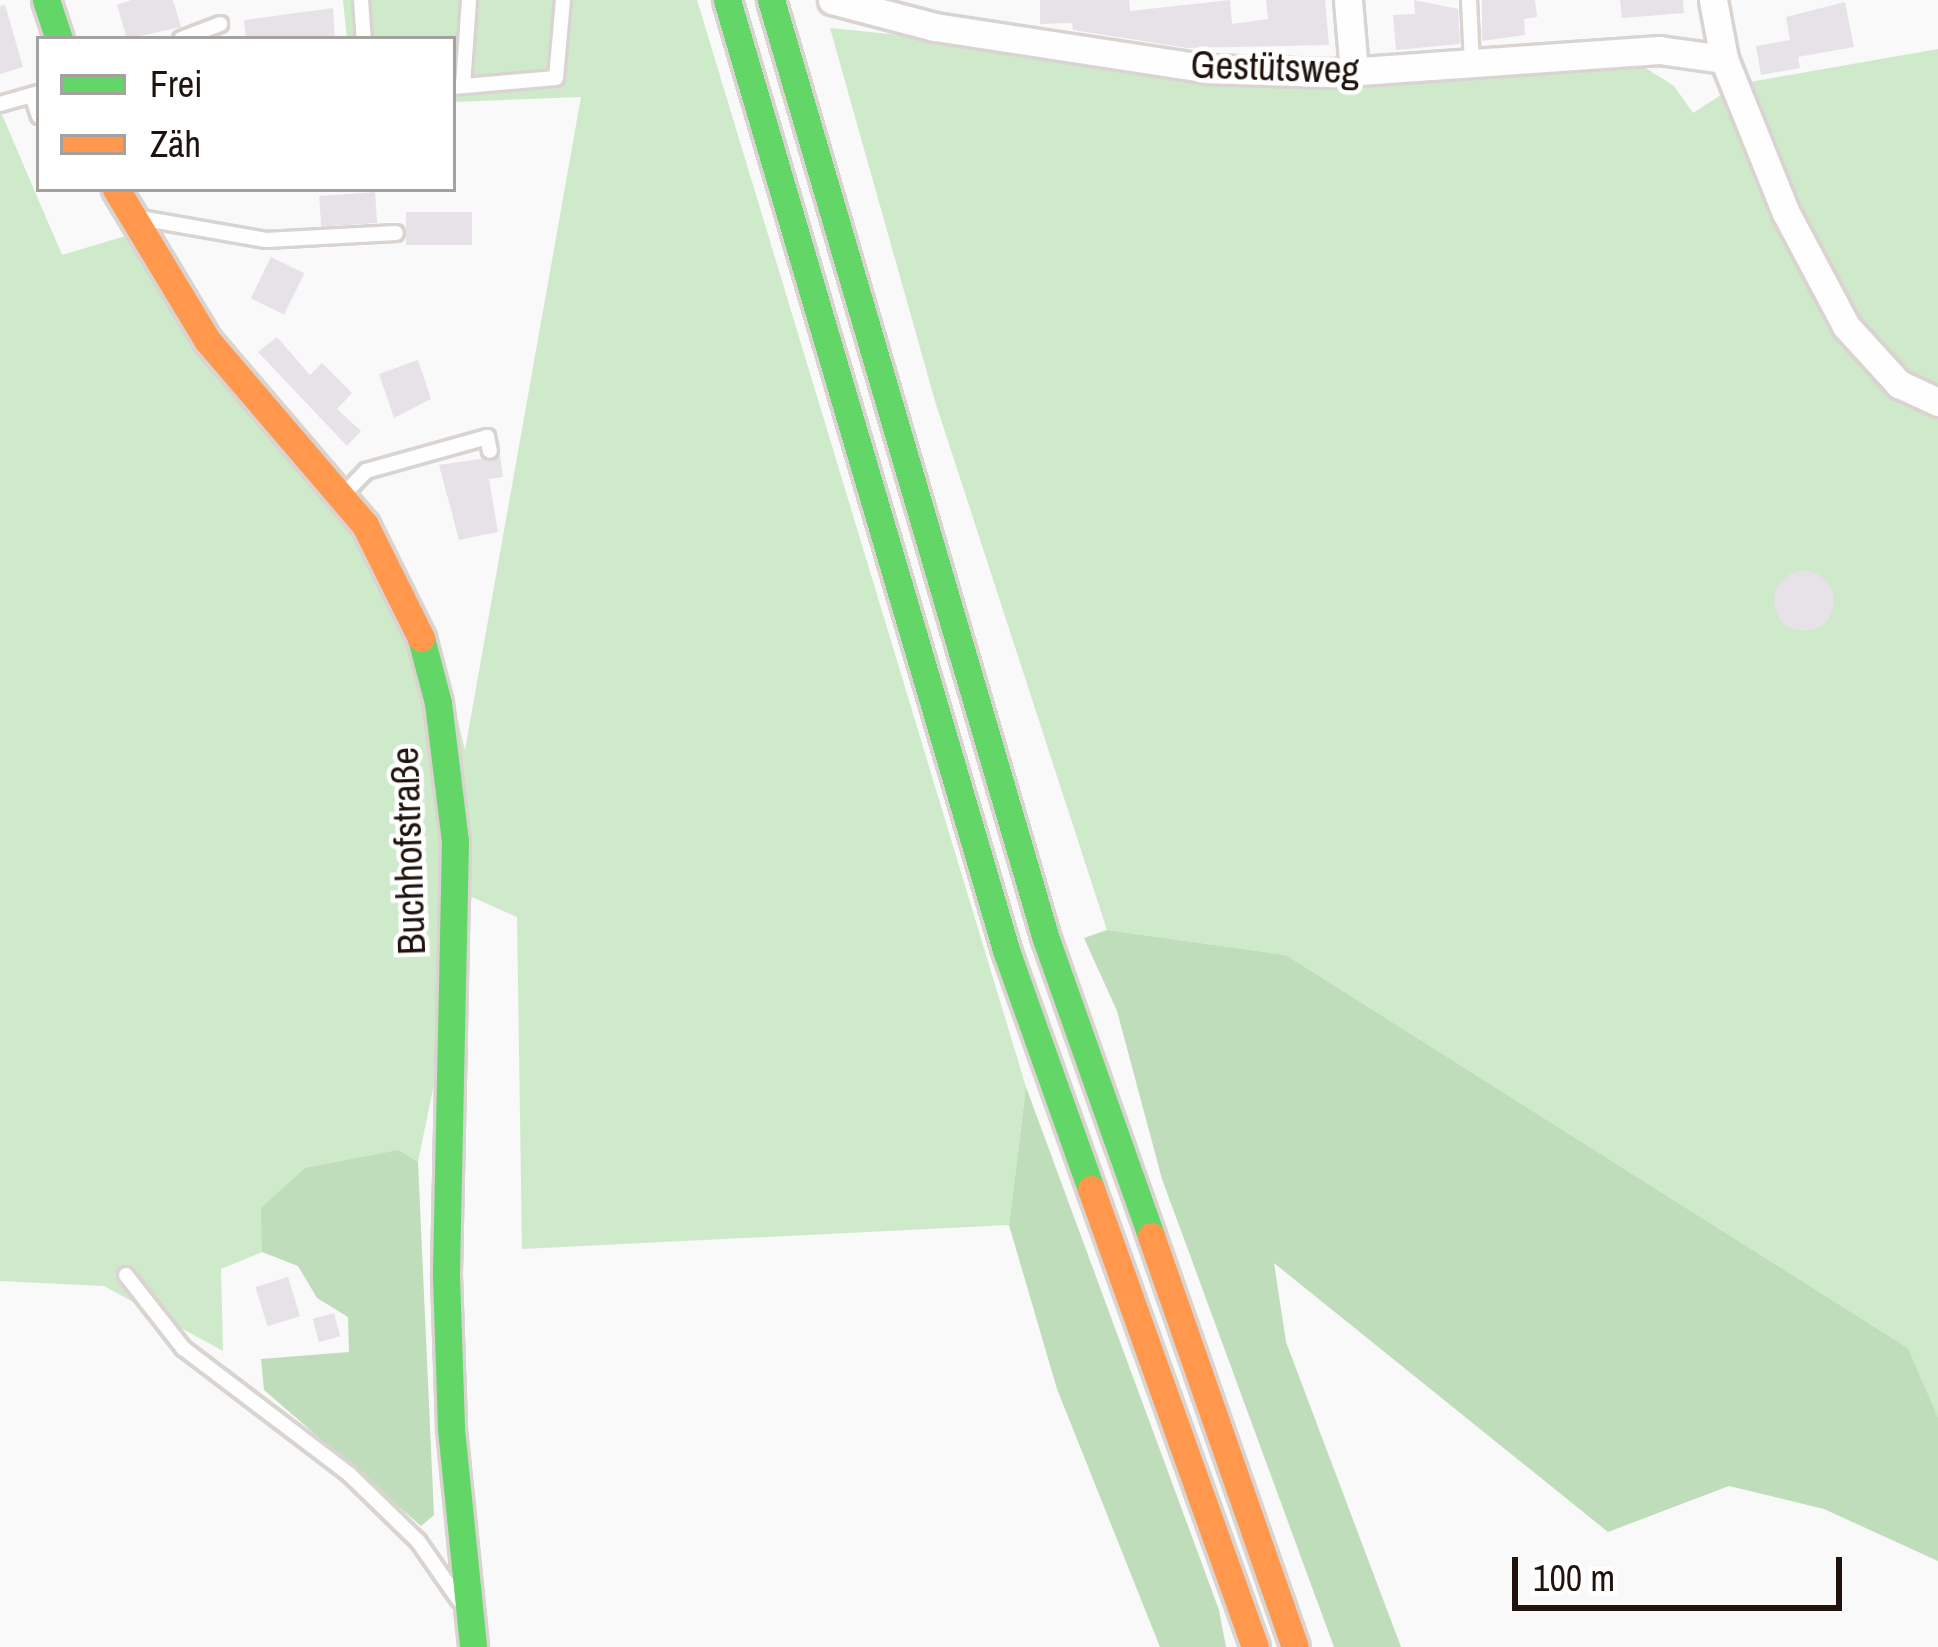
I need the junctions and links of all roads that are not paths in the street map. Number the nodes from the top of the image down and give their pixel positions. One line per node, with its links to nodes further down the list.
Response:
1 (46, 0): 12 (main road)
2 (361, 0): 14 (lane)
3 (470, 0): 18 (lane)
4 (562, 0): 18 (lane)
5 (727, 0): 30 (main road)
6 (770, 0): 31 (main road)
7 (832, 0): 17 (street, Gestütsweg)
8 (1348, 0): 17 (street)
9 (1469, 0): 16 (lane)
10 (1713, 0): 15 (street)
11 (220, 24): 13 (lane)
12 (58, 36)
13 (189, 36)
14 (364, 36)
15 (1724, 59): 16 (street, Gestütsweg); 24 (street)
16 (1472, 64): 17 (street, Gestütsweg)
17 (1354, 72)
18 (458, 87)
19 (35, 94): 20 (lane)
20 (0, 104)
21 (122, 192): 22 (main road, Buchhofstraße)
22 (130, 220): 23 (lane); 26 (main road, Buchhofstraße)
23 (396, 233)
24 (1938, 402)
25 (490, 451): 26 (lane)
26 (341, 497): 28 (main road, Buchhofstraße)
27 (126, 1275): 28 (lane, Buchhofstraße)
28 (465, 1608): 29 (main road, Buchhofstraße)
29 (472, 1647)
30 (1255, 1647)
31 (1295, 1647)

